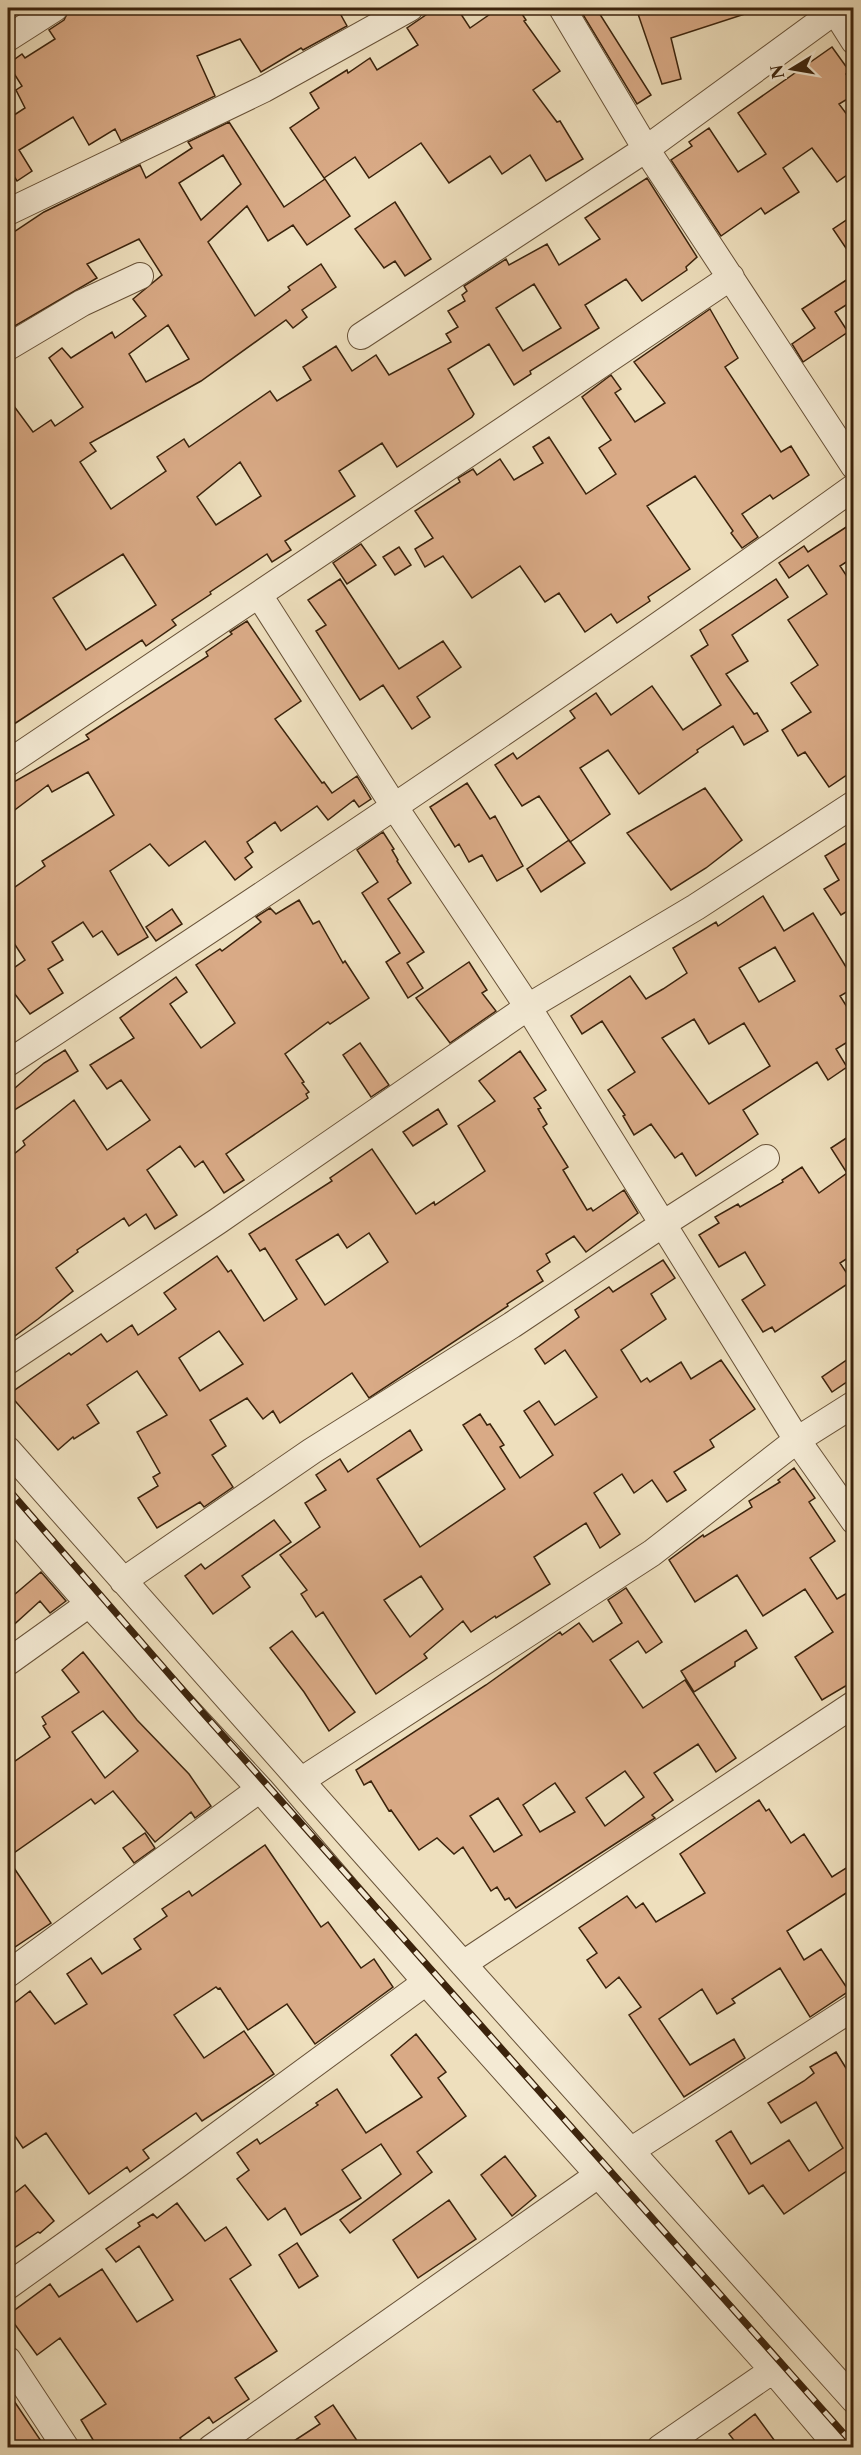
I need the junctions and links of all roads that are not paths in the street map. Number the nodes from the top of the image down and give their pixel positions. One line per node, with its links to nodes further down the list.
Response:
1 (55, 8): 5 (street)
2 (410, 8): 8 (street)
3 (562, 8): 7 (street)
4 (837, 9): 6 (street); 7 (street)
5 (8, 38)
6 (854, 41)
7 (646, 149): 10 (street); 11 (street)
8 (8, 212)
9 (140, 276): 12 (street)
10 (731, 278): 13 (street); 15 (street)
11 (361, 336)
12 (8, 347)
13 (854, 466)
14 (854, 487): 18 (street)
15 (260, 595): 16 (street); 18 (street)
16 (8, 763)
17 (854, 804): 19 (street)
18 (394, 806): 19 (street); 20 (street)
19 (528, 1007): 22 (street); 23 (street)
20 (8, 1063)
21 (766, 1158): 22 (street)
22 (663, 1224): 25 (street); 29 (street)
23 (8, 1360)
24 (854, 1404): 25 (street)
25 (797, 1440): 28 (street); 33 (street)
26 (8, 1450): 29 (street)
27 (8, 1512): 30 (street)
28 (854, 1521)
29 (123, 1581): 33 (street)
30 (89, 1604): 31 (street); 34 (street)
31 (8, 1662)
32 (854, 1704): 35 (street)
33 (302, 1780): 35 (street)
34 (260, 1789): 36 (street); 37 (street)
35 (463, 1964): 39 (street)
36 (8, 1974)
37 (426, 1982): 40 (street); 41 (street)
38 (854, 2007): 39 (street)
39 (632, 2150): 44 (street)
40 (598, 2175): 43 (street); 46 (street)
41 (8, 2286)
42 (8, 2360): 45 (street)
43 (773, 2370): 47 (street); 48 (street)
44 (854, 2400)
45 (66, 2448)
46 (211, 2448)
47 (660, 2448)
48 (839, 2448)

